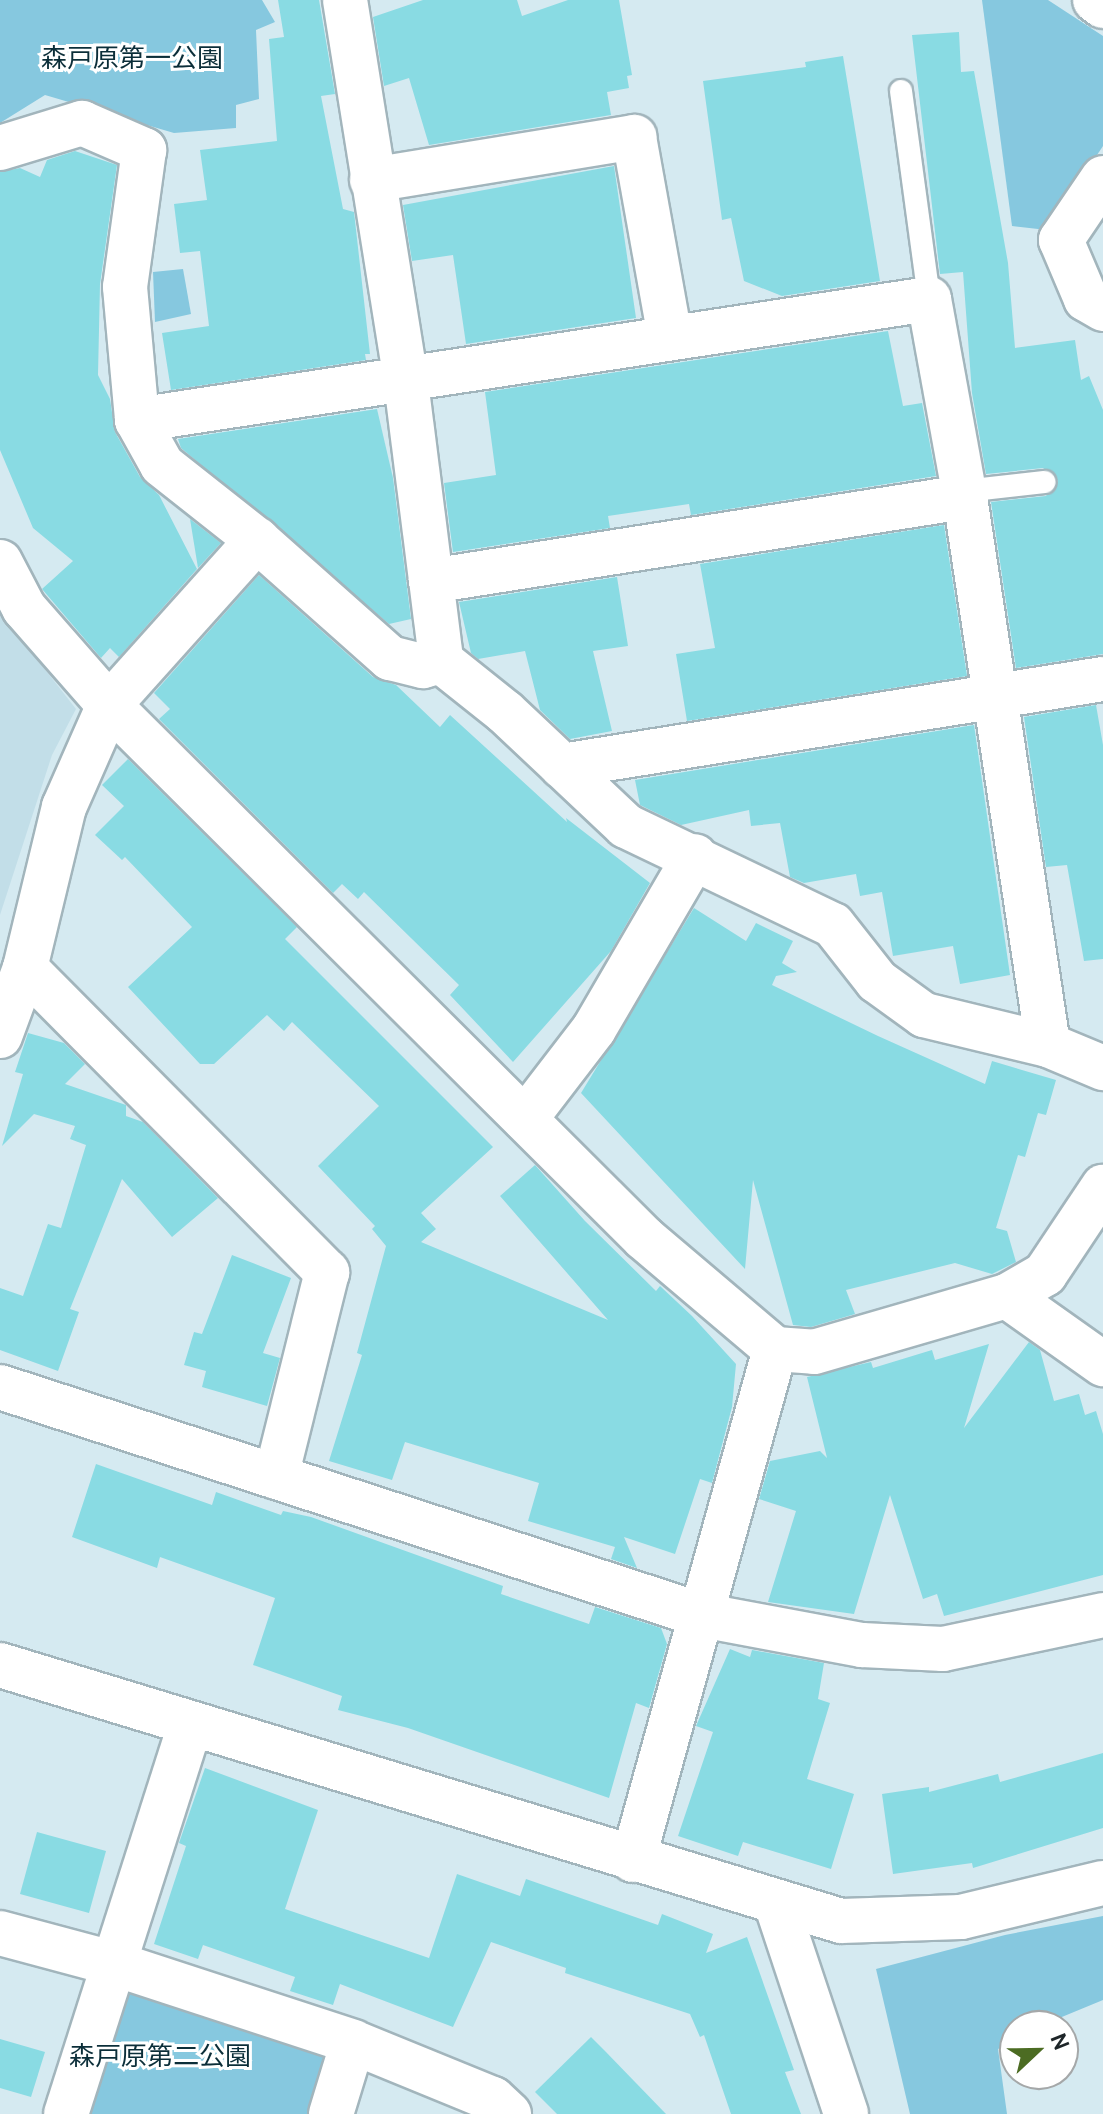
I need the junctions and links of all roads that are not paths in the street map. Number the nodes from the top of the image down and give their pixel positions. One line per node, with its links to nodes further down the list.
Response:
1 (345, 0): 7 (street)
2 (1095, 0): 3 (street)
3 (1103, 6)
4 (901, 91): 8 (lane)
5 (0, 148): 12 (street)
6 (1103, 178): 9 (street)
7 (372, 180): 10 (street); 11 (street)
8 (929, 299): 10 (street); 14 (street)
9 (1103, 309)
10 (670, 338): 11 (street)
11 (406, 382): 12 (street); 17 (street)
12 (137, 420): 15 (street)
13 (1044, 482): 14 (lane)
14 (964, 494): 17 (street); 20 (street)
15 (257, 540): 18 (street); 21 (street)
16 (0, 562): 21 (street)
17 (431, 581): 18 (street)
18 (441, 661): 22 (street)
19 (1103, 679): 20 (street)
20 (996, 695): 22 (street); 26 (street)
21 (109, 705): 24 (street); 28 (street)
22 (562, 766): 23 (street)
23 (695, 856): 26 (street); 28 (street)
24 (25, 968): 25 (street); 34 (street)
25 (0, 1036)
26 (1048, 1045): 27 (street)
27 (1103, 1068)
28 (525, 1119): 31 (street)
29 (1103, 1187): 30 (street)
30 (1007, 1296): 31 (street); 32 (street)
31 (775, 1349): 35 (street)
32 (1103, 1364)
33 (0, 1387): 34 (street)
34 (276, 1477): 35 (street)
35 (701, 1615): 36 (street); 39 (street)
36 (1103, 1615)
37 (0, 1665): 38 (street)
38 (191, 1723): 39 (street); 43 (street)
39 (633, 1860): 41 (street)
40 (1103, 1883): 41 (street)
41 (776, 1903): 48 (street)
42 (0, 1933): 43 (street)
43 (112, 1963): 44 (street); 45 (street)
44 (353, 2042): 46 (street); 47 (street)
45 (66, 2114)
46 (331, 2114)
47 (509, 2114)
48 (846, 2114)

